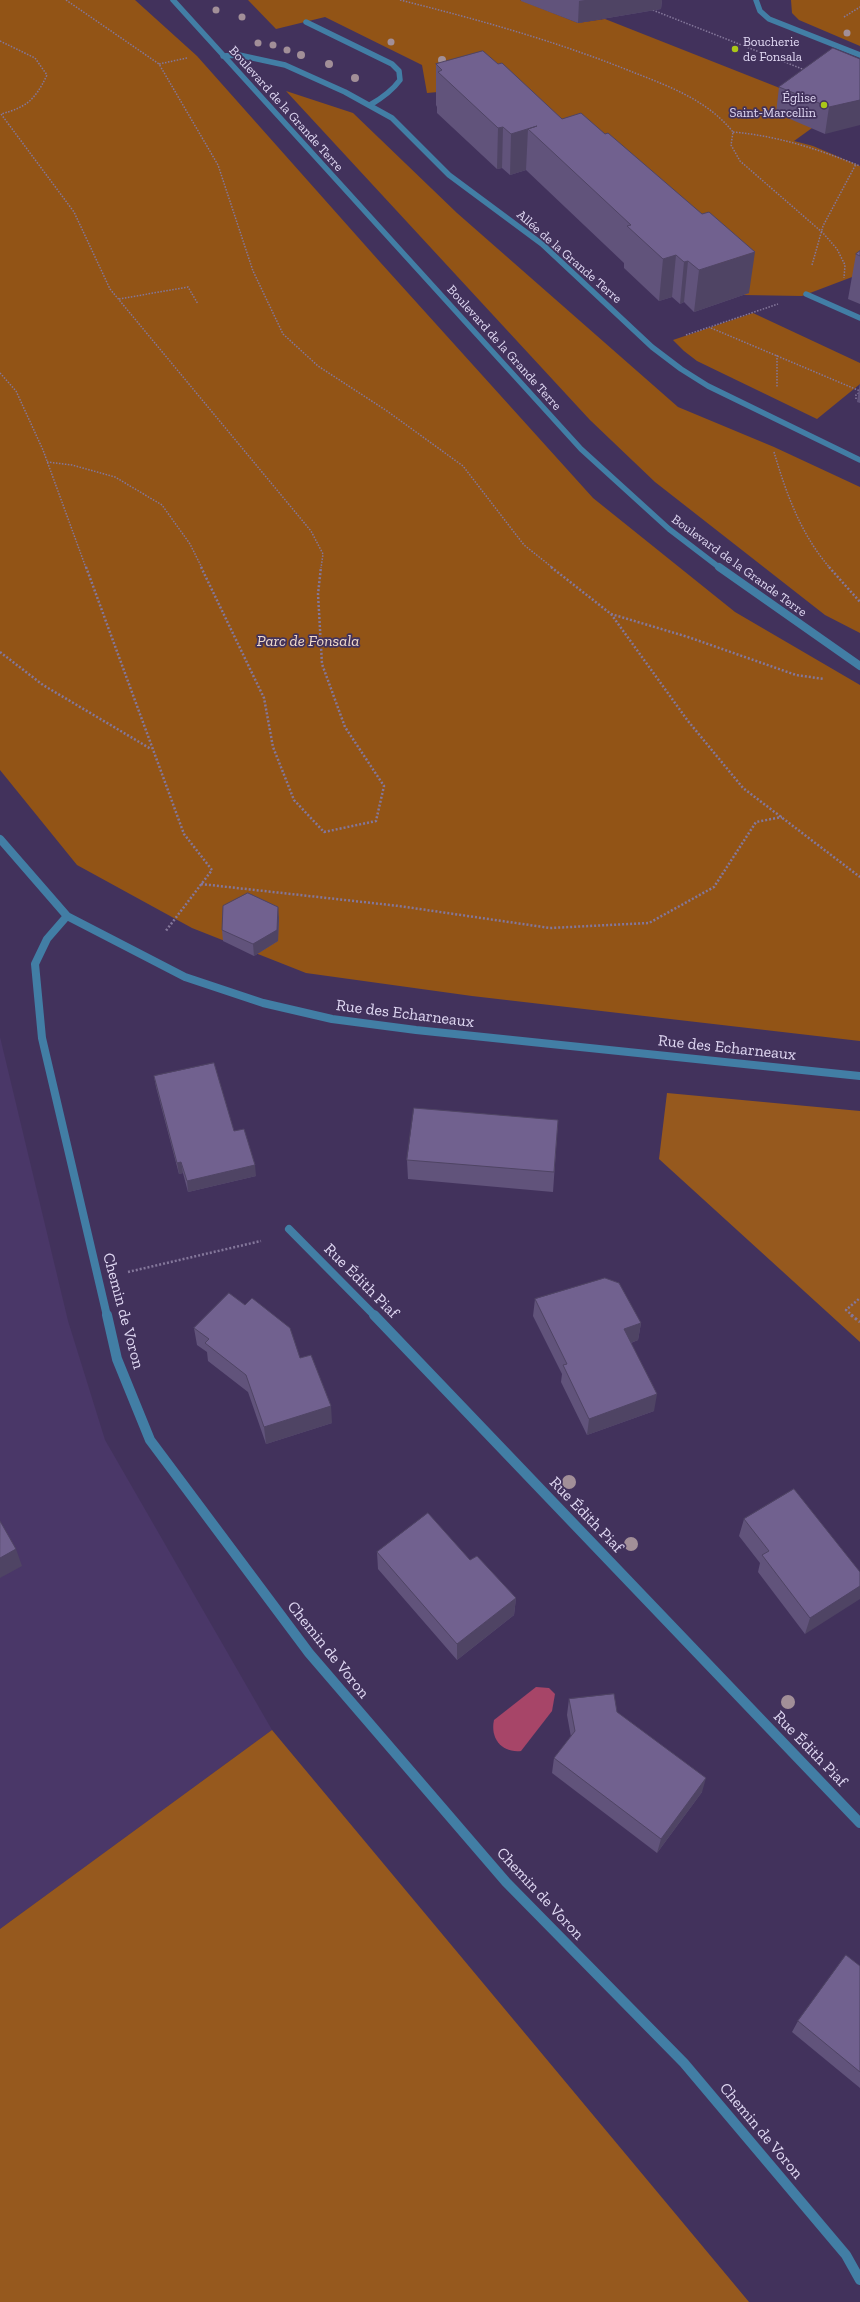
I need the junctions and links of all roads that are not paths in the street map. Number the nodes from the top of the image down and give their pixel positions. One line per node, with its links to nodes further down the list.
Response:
1 (173, 0): 4 (street, Boulevard de la Grande Terre)
2 (756, 0): 5 (street)
3 (306, 22): 6 (street)
4 (223, 56): 6 (street, Allée de la Grande Terre); 10 (street, Boulevard de la Grande Terre)
5 (860, 56)
6 (370, 105): 9 (street, Allée de la Grande Terre)
7 (806, 294): 8 (street)
8 (860, 318)
9 (860, 460)
10 (860, 666)
11 (0, 839): 12 (street, Rue des Echarneaux)
12 (67, 916): 13 (street, Rue des Echarneaux); 16 (street, Chemin de Voron)
13 (860, 1076)
14 (289, 1229): 15 (street, Rue Édith Piaf)
15 (860, 1823)
16 (860, 2280)

